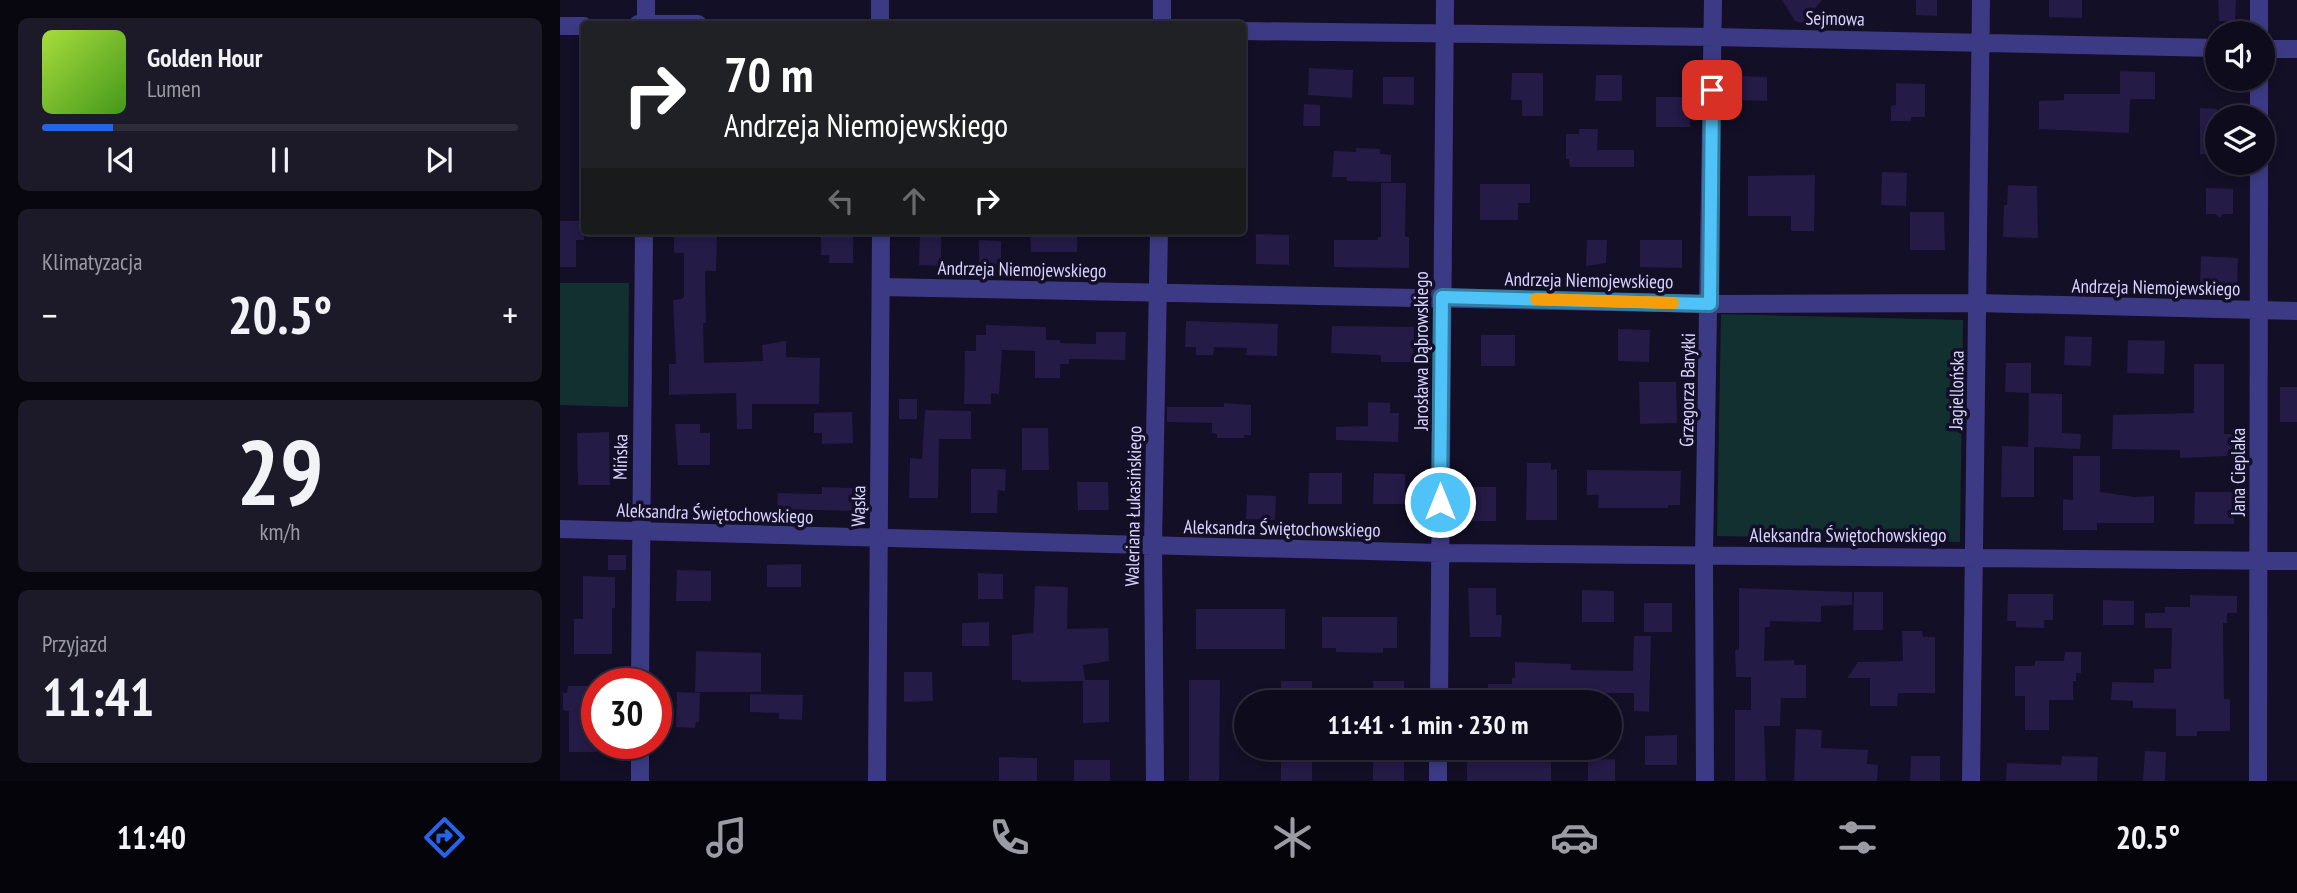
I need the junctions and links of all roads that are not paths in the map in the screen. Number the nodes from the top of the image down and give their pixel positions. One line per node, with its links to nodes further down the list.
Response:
1 (646, 0): 8 (street)
2 (880, 0): 9 (street)
3 (1162, 0): 10 (street)
4 (1445, 0): 15 (street, Jarosława Dąbrowskiego)
5 (1713, 0): 16 (street, Grzegorza Baryłki)
6 (1981, 0): 17 (street, Jagiellońska)
7 (2259, 0): 11 (street)
8 (646, 21)
9 (880, 21)
10 (1162, 21)
11 (2259, 21)
12 (560, 26): 13 (street)
13 (581, 26)
14 (1246, 31): 15 (street, Sejmowa)
15 (1444, 33): 16 (street, Sejmowa); 27 (street, Jarosława Dąbrowskiego)
16 (1713, 37): 17 (street, Sejmowa); 29 (street, Grzegorza Baryłki)
17 (1980, 42): 18 (street, Sejmowa); 28 (street, Jagiellońska)
18 (2205, 48)
19 (2275, 49): 20 (street)
20 (2297, 49)
21 (2259, 175): 30 (street, Jana Cieplaka)
22 (644, 235): 33 (street, Mińska)
23 (881, 235): 25 (street, Wąska)
24 (1159, 235): 26 (street, Waleriana Łukasińskiego)
25 (881, 287): 26 (street, Andrzeja Niemojewskiego); 34 (street, Wąska)
26 (1158, 293): 27 (street, Andrzeja Niemojewskiego); 35 (street, Waleriana Łukasińskiego)
27 (1442, 297): 29 (street, Andrzeja Niemojewskiego); 36 (street, Jarosława Dąbrowskiego)
28 (1978, 303): 29 (street, Andrzeja Niemojewskiego); 30 (street, Andrzeja Niemojewskiego); 38 (street, Jagiellońska)
29 (1710, 304): 37 (street, Grzegorza Baryłki)
30 (2259, 310): 31 (street, Andrzeja Niemojewskiego); 39 (street, Jana Cieplaka)
31 (2297, 311)
32 (560, 529): 33 (street, Aleksandra Świętochowskiego)
33 (640, 532): 34 (street, Aleksandra Świętochowskiego); 41 (street, Mińska)
34 (878, 539): 35 (street, Aleksandra Świętochowskiego); 46 (street, Wąska)
35 (1153, 545): 36 (street, Aleksandra Świętochowskiego); 47 (street, Waleriana Łukasińskiego)
36 (1440, 553): 37 (street, Aleksandra Świętochowskiego); 42 (street, Jarosława Dąbrowskiego)
37 (1704, 556): 38 (street, Aleksandra Świętochowskiego); 49 (street, Grzegorza Baryłki)
38 (1973, 557): 39 (street, Aleksandra Świętochowskiego); 50 (street, Jagiellońska)
39 (2259, 561): 40 (street, Aleksandra Świętochowskiego); 51 (street, Jana Cieplaka)
40 (2297, 561)
41 (640, 668)
42 (1438, 690)
43 (640, 759): 45 (street)
44 (1438, 760): 48 (street)
45 (640, 781)
46 (877, 781)
47 (1155, 781)
48 (1438, 781)
49 (1705, 781)
50 (1971, 781)
51 (2258, 781)

